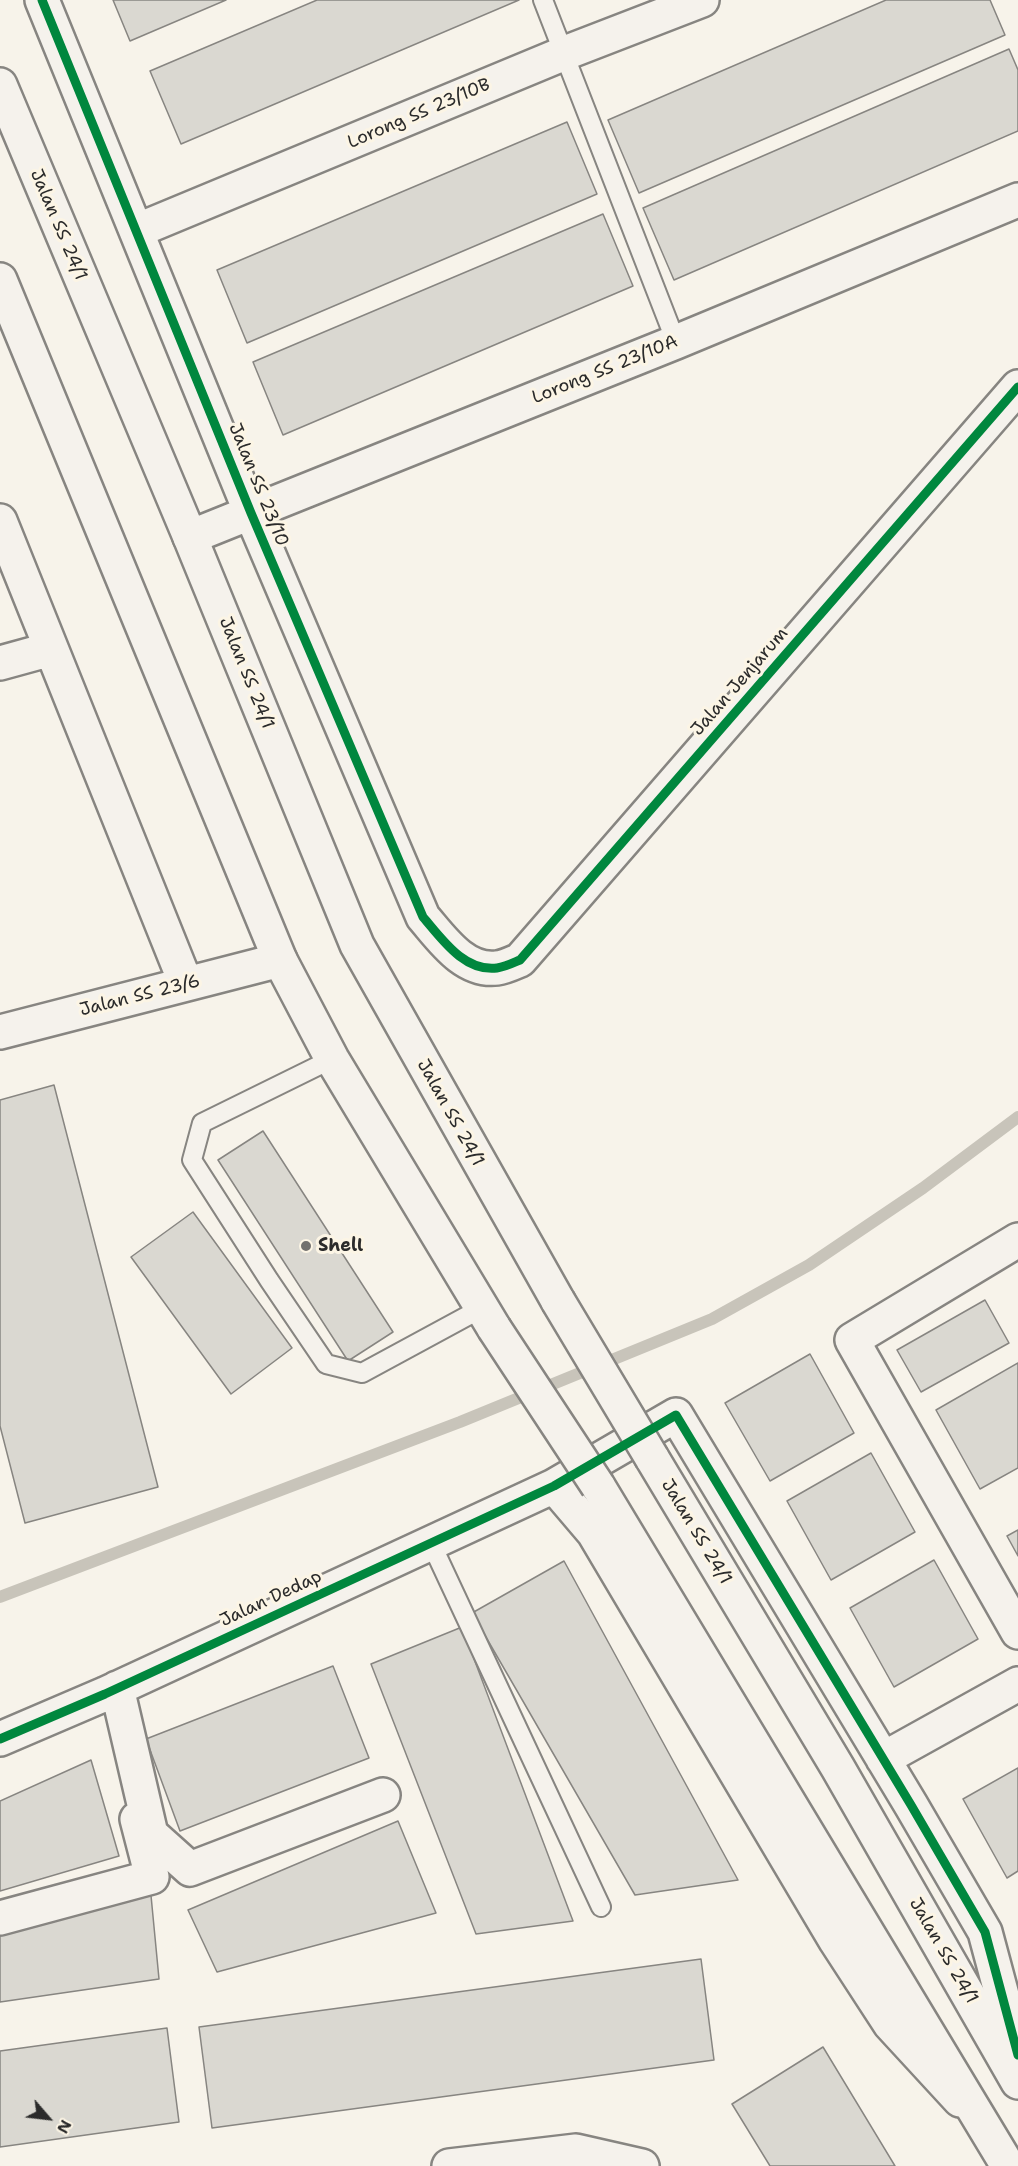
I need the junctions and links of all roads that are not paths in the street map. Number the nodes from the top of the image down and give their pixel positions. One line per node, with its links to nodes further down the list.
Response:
1 (42, 0): 7 (street, Jalan SS 23/10)
2 (543, 0): 4 (lane)
3 (702, 0): 4 (street, Lorong SS 23/10B)
4 (565, 53): 7 (street, Lorong SS 23/10B); 9 (lane)
5 (0, 85): 13 (street, Jalan SS 24/1)
6 (1018, 200): 9 (street, Lorong SS 23/10A)
7 (136, 231): 11 (street, Jalan SS 23/10)
8 (0, 280): 16 (street)
9 (676, 342): 11 (street, Lorong SS 23/10A)
10 (1018, 387): 17 (street, Jalan Jenjarum)
11 (251, 513): 13 (street, Lorong SS 23/10A); 17 (street, Jalan SS 23/10)
12 (0, 521): 14 (street)
13 (190, 537): 34 (street, Jalan SS 24/1, bridge)
14 (51, 649): 15 (street); 18 (street)
15 (0, 663)
16 (280, 960): 18 (street, Jalan SS 23/6); 20 (street)
17 (472, 965)
18 (186, 984): 19 (street, Jalan SS 23/6)
19 (0, 1032)
20 (332, 1059): 22 (street); 22 (lane)
21 (1018, 1240): 25 (street)
22 (488, 1318): 35 (street, bridge)
23 (554, 1486): 24 (street, Jalan Dedap); 29 (street, Jalan Dedap); 35 (street)
24 (431, 1543): 27 (street, Jalan Dedap); 31 (lane)
25 (1018, 1632)
26 (1018, 1684): 29 (street)
27 (111, 1691): 28 (street, Jalan Dedap); 30 (street); 32 (street)
28 (0, 1739)
29 (883, 1759): 33 (street)
30 (383, 1796)
31 (601, 1907)
32 (0, 1917)
33 (1018, 2055)
34 (1018, 2082)
35 (983, 2126): 38 (street)
36 (449, 2166): 37 (street)
37 (642, 2166)
38 (1008, 2166)

